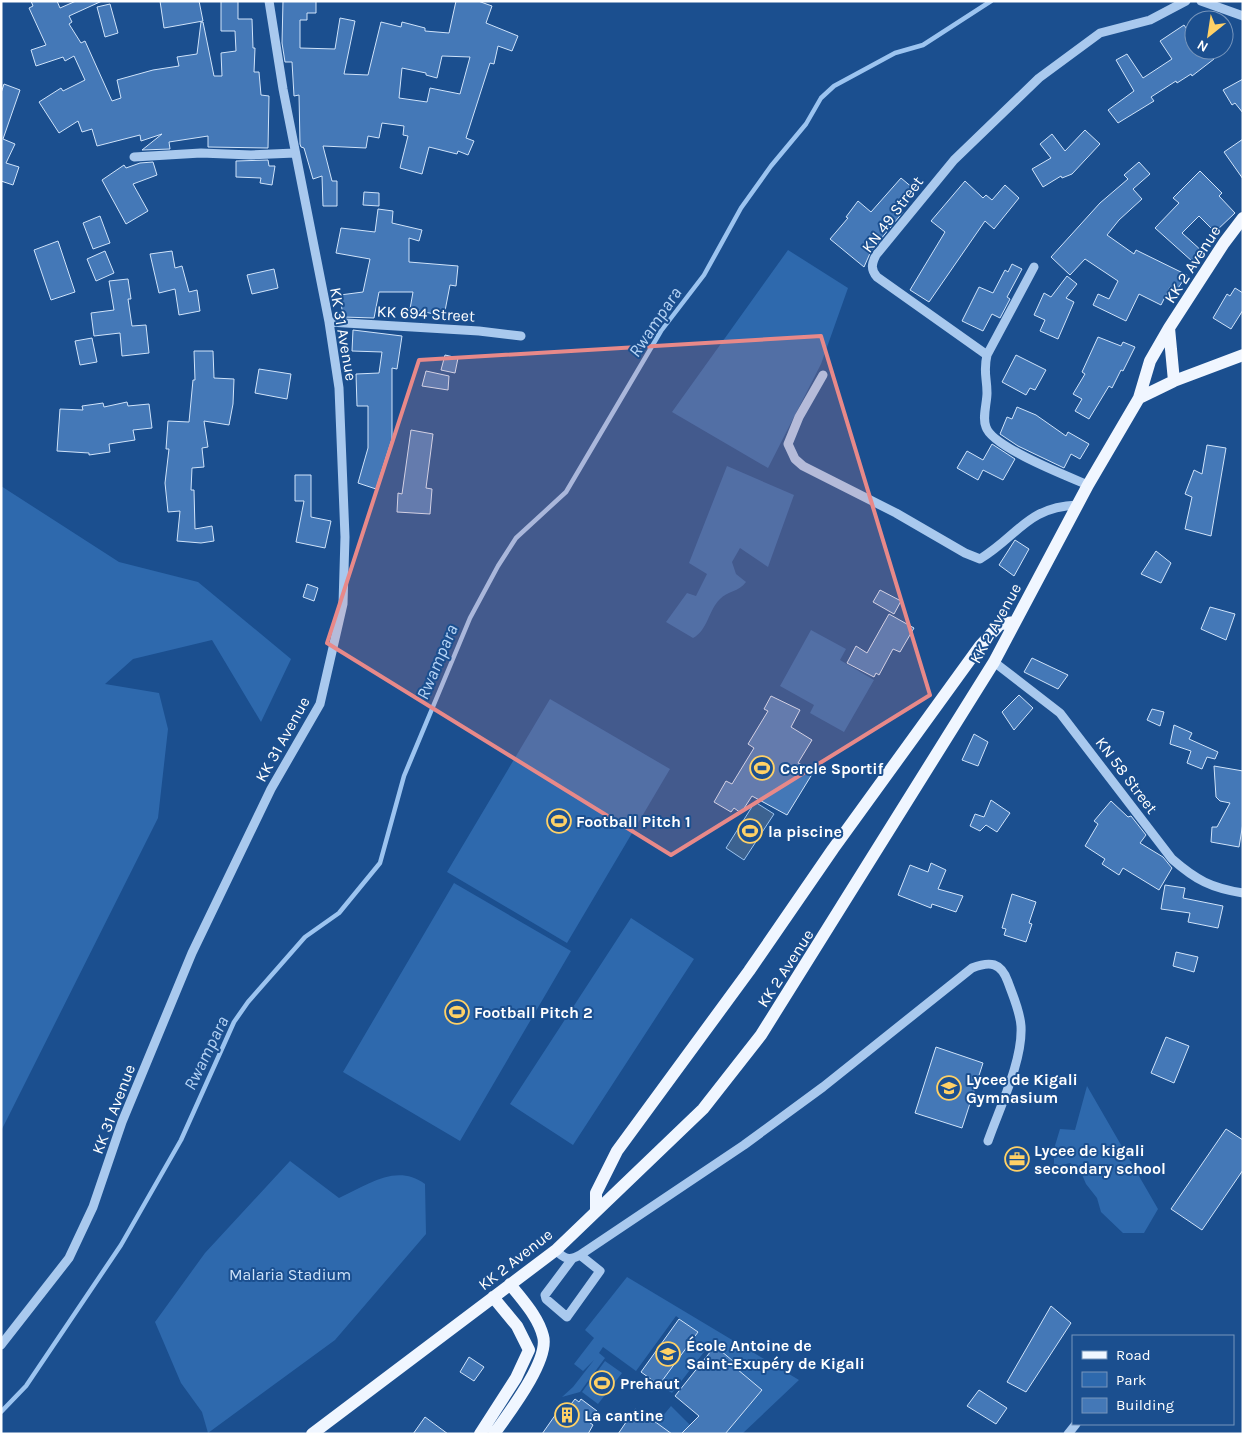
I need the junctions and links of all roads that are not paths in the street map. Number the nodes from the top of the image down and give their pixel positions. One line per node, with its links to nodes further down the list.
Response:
1 (269, 1): 5 (street, KK 31 Avenue)
2 (1186, 1): 12 (street, KN 49 Street)
3 (1201, 1): 4 (street)
4 (1243, 16)
5 (295, 152): 6 (street); 9 (street, KK 31 Avenue)
6 (134, 157)
7 (1243, 218): 10 (main road, KK 2 Avenue)
8 (1034, 267): 12 (street)
9 (329, 322): 11 (street, KK 694 Street); 28 (street, KK 31 Avenue)
10 (1169, 328): 15 (main road, KK 2 Avenue); 16 (main road, KK 2 Avenue)
11 (521, 336)
12 (987, 355): 17 (street)
13 (1243, 355): 15 (main road)
14 (823, 375): 18 (street)
15 (1174, 381): 16 (main road)
16 (1139, 398): 17 (main road, KK 2 Avenue)
17 (1088, 485): 18 (main road, KK 2 Avenue)
18 (1077, 506): 19 (main road, KK 2 Avenue)
19 (1015, 622): 20 (main road, KK 2 Avenue); 23 (main road)
20 (994, 662): 21 (street, KN 58 Street); 23 (main road, KK 2 Avenue)
21 (1243, 893)
22 (988, 1141): 25 (street)
23 (596, 1211): 24 (main road, KK 2 Avenue)
24 (556, 1250): 25 (street); 26 (main road, KK 2 Avenue)
25 (576, 1257): 25 (street)
26 (510, 1284): 27 (main road, KK 2 Avenue); 31 (main road)
27 (492, 1297): 29 (main road, KK 2 Avenue); 30 (main road)
28 (1, 1345)
29 (312, 1434)
30 (480, 1434)
31 (494, 1434)

